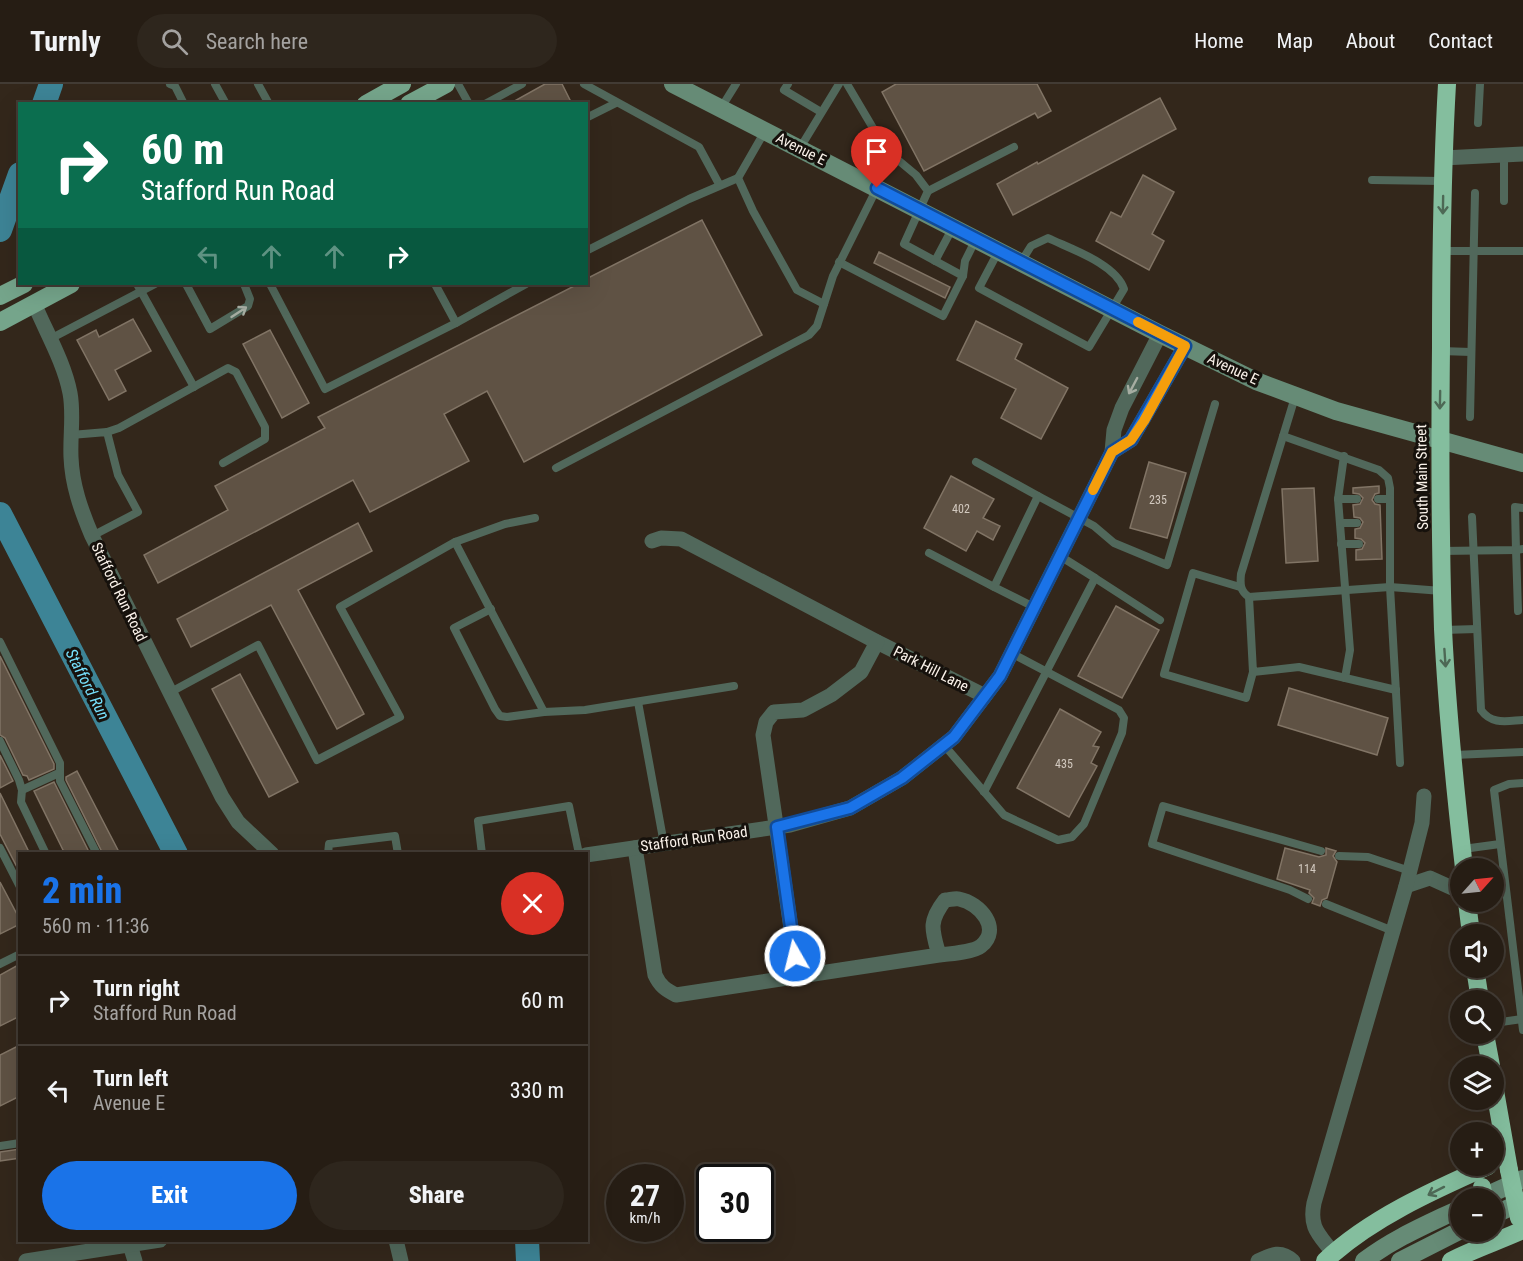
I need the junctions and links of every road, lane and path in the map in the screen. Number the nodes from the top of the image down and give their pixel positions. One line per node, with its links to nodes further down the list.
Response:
1 (170, 84): 16 (lane)
2 (215, 84): 17 (lane)
3 (258, 84): 18 (lane)
4 (446, 84): 20 (main road)
5 (458, 84): 21 (lane)
6 (522, 84): 22 (lane)
7 (584, 84): 23 (lane)
8 (673, 84): 24 (street, Avenue E)
9 (736, 84): 24 (lane)
10 (788, 84): 25 (lane)
11 (839, 84): 25 (lane)
12 (847, 84): 39 (lane)
13 (1447, 84): 33 (highway, South Main Street)
14 (1480, 84): 27 (lane)
15 (394, 86): 19 (main road)
16 (183, 102)
17 (225, 102)
18 (268, 102)
19 (369, 102)
20 (413, 102)
21 (468, 102)
22 (489, 102)
23 (616, 103): 26 (lane); 37 (lane)
24 (721, 108): 28 (street, Avenue E)
25 (821, 112): 30 (lane)
26 (588, 117)
27 (1478, 123)
28 (765, 131): 30 (street, Avenue E); 34 (lane)
29 (1014, 147): 39 (lane)
30 (800, 148): 38 (street, Avenue E)
31 (1523, 154): 32 (street)
32 (1504, 155): 33 (street); 41 (lane)
33 (1443, 158): 36 (highway, South Main Street)
34 (738, 178): 37 (lane); 65 (lane)
35 (1372, 180): 36 (lane)
36 (1443, 181): 47 (highway, South Main Street, one-way to 47)
37 (720, 184): 45 (lane)
38 (877, 188): 42 (street, Avenue E); 51 (lane)
39 (928, 191): 42 (lane)
40 (1475, 193): 48 (lane)
41 (1504, 201)
42 (921, 211): 43 (street, Avenue E); 50 (lane)
43 (953, 227): 44 (street, Avenue E); 50 (lane)
44 (976, 238): 46 (street, Avenue E); 53 (lane)
45 (588, 250)
46 (999, 250): 52 (street, Avenue E); 66 (lane)
47 (1441, 251): 48 (lane); 72 (highway, South Main Street)
48 (1474, 251): 49 (lane); 73 (lane)
49 (1523, 251)
50 (935, 261): 53 (lane)
51 (839, 262): 53 (lane); 65 (lane)
52 (1021, 262): 66 (street, Avenue E); 66 (lane)
53 (963, 276)
54 (22, 285): 63 (main road)
55 (45, 285): 64 (main road)
56 (68, 285): 64 (main road)
57 (187, 285): 58 (lane, one-way to 58)
58 (244, 285)
59 (271, 285): 68 (lane)
60 (436, 285): 68 (lane)
61 (524, 285): 68 (lane)
62 (139, 287): 70 (lane); 74 (lane)
63 (0, 296)
64 (34, 303): 67 (main road); 70 (street, Stafford Run Road)
65 (824, 304): 87 (lane)
66 (1112, 309): 69 (street, Avenue E)
67 (0, 322)
68 (456, 323)
69 (1160, 334): 71 (street, Avenue E); 82 (street, Stafford Run Road, one-way to 82)
70 (50, 339): 79 (street, Stafford Run Road)
71 (1185, 346): 75 (street, Avenue E); 82 (street, Stafford Run Road)
72 (1441, 351): 73 (lane); 81 (highway, South Main Street, one-way to 81)
73 (1472, 352): 77 (lane)
74 (194, 387): 78 (lane); 85 (lane)
75 (1295, 397): 80 (lane); 81 (street, Avenue E)
76 (1215, 404): 96 (lane)
77 (1470, 417)
78 (107, 432): 79 (lane); 101 (lane)
79 (71, 435): 101 (street, Stafford Run Road)
80 (1283, 436): 83 (lane); 115 (lane)
81 (1440, 440): 86 (street, Avenue E); 110 (highway, South Main Street)
82 (1112, 452): 96 (street, Stafford Run Road)
83 (1344, 456): 91 (lane); 92 (lane)
84 (976, 462): 88 (lane)
85 (223, 463)
86 (1523, 463)
87 (556, 468)
88 (1038, 496): 96 (lane); 114 (lane)
89 (1357, 499): 92 (lane)
90 (1378, 499): 91 (lane)
91 (1390, 499): 97 (lane)
92 (1338, 500): 100 (lane)
93 (1523, 508): 108 (lane)
94 (1472, 517): 109 (lane)
95 (535, 518): 103 (lane)
96 (1079, 519): 112 (street, Stafford Run Road)
97 (1389, 521): 98 (lane); 104 (lane)
98 (1378, 522)
99 (1357, 523): 100 (lane)
100 (1340, 524): 105 (lane)
101 (92, 536): 134 (street, Stafford Run Road)
102 (652, 541): 127 (street, Park Hill Lane)
103 (455, 542): 121 (lane); 134 (lane)
104 (1389, 543): 107 (lane); 116 (lane)
105 (1341, 544): 106 (lane); 117 (lane)
106 (1359, 544)
107 (1378, 544)
108 (1519, 549): 109 (lane); 122 (lane)
109 (1473, 550): 110 (lane); 124 (lane)
110 (1441, 551): 118 (highway, South Main Street)
111 (929, 553): 114 (lane)
112 (1060, 556): 113 (lane); 120 (street, Stafford Run Road)
113 (1095, 578): 123 (lane); 129 (lane)
114 (993, 587): 120 (lane)
115 (1240, 587): 119 (lane); 130 (lane)
116 (1390, 587): 117 (lane); 118 (lane); 133 (lane)
117 (1344, 590): 119 (lane); 131 (lane)
118 (1442, 591): 125 (highway, South Main Street)
119 (1249, 597): 130 (lane)
120 (1034, 607): 128 (street, Stafford Run Road)
121 (491, 609): 137 (lane); 137 (lane)
122 (1518, 611)
123 (1160, 620)
124 (1477, 629): 125 (lane); 138 (lane)
125 (1443, 630): 142 (highway, South Main Street, one-way to 142)
126 (0, 642): 144 (lane)
127 (877, 642): 135 (street, Park Hill Lane); 149 (street)
128 (1011, 653): 129 (lane); 135 (street, Stafford Run Road)
129 (1047, 672): 147 (lane); 147 (lane)
130 (1253, 672): 131 (lane)
131 (1345, 678): 133 (lane)
132 (734, 686): 136 (lane)
133 (1396, 690): 143 (lane)
134 (169, 693): 158 (street, Stafford Run Road)
135 (985, 696): 140 (street, Stafford Run Road)
136 (638, 702): 137 (lane); 150 (lane)
137 (544, 712)
138 (1523, 720)
139 (0, 741): 146 (lane)
140 (944, 745): 147 (lane); 149 (street, Stafford Run Road)
141 (1523, 752): 142 (lane)
142 (1452, 755): 154 (highway, South Main Street)
143 (1400, 763)
144 (59, 772): 146 (lane); 157 (lane)
145 (1523, 783): 151 (lane)
146 (22, 790): 156 (lane)
147 (984, 792)
148 (1424, 796): 166 (street)
149 (777, 827): 150 (street, Stafford Run Road); 175 (street)
150 (664, 844): 153 (street, Stafford Run Road)
151 (1500, 844): 154 (lane); 176 (lane)
152 (0, 848): 167 (lane)
153 (635, 848): 163 (street, Stafford Run Road); 175 (street)
154 (1462, 849): 165 (highway, South Main Street)
155 (1321, 851): 169 (lane)
156 (45, 852)
157 (96, 852)
158 (270, 852)
159 (328, 852): 160 (lane)
160 (398, 852)
161 (482, 852): 162 (lane)
162 (579, 852)
163 (588, 855)
164 (1339, 856): 166 (lane)
165 (1463, 858)
166 (1408, 879): 168 (street); 171 (street)
167 (18, 883)
168 (1450, 887)
169 (1308, 899)
170 (1326, 904): 171 (lane)
171 (1393, 931): 195 (street)
172 (18, 955): 174 (lane)
173 (939, 955): 175 (street)
174 (0, 964)
175 (798, 977)
176 (1522, 1019): 177 (lane); 178 (lane)
177 (1504, 1022)
178 (1523, 1030)
179 (1500, 1110): 182 (highway)
180 (18, 1143): 181 (lane)
181 (0, 1146)
182 (1511, 1164): 185 (street); 188 (highway, bridge)
183 (1465, 1177): 184 (highway); 195 (highway, one-way to 195)
184 (1476, 1188)
185 (1488, 1188)
186 (1450, 1213): 201 (street)
187 (1504, 1218): 188 (street)
188 (1522, 1224): 190 (highway)
189 (1450, 1236): 202 (street)
190 (1504, 1238)
191 (148, 1242): 194 (street)
192 (396, 1242): 198 (street)
193 (1479, 1242): 203 (highway)
194 (130, 1245): 196 (street); 197 (street)
195 (1329, 1257)
196 (26, 1261)
197 (135, 1261)
198 (401, 1261)
199 (1258, 1261): 200 (street)
200 (1293, 1261)
201 (1364, 1261)
202 (1400, 1261)
203 (1451, 1261)

